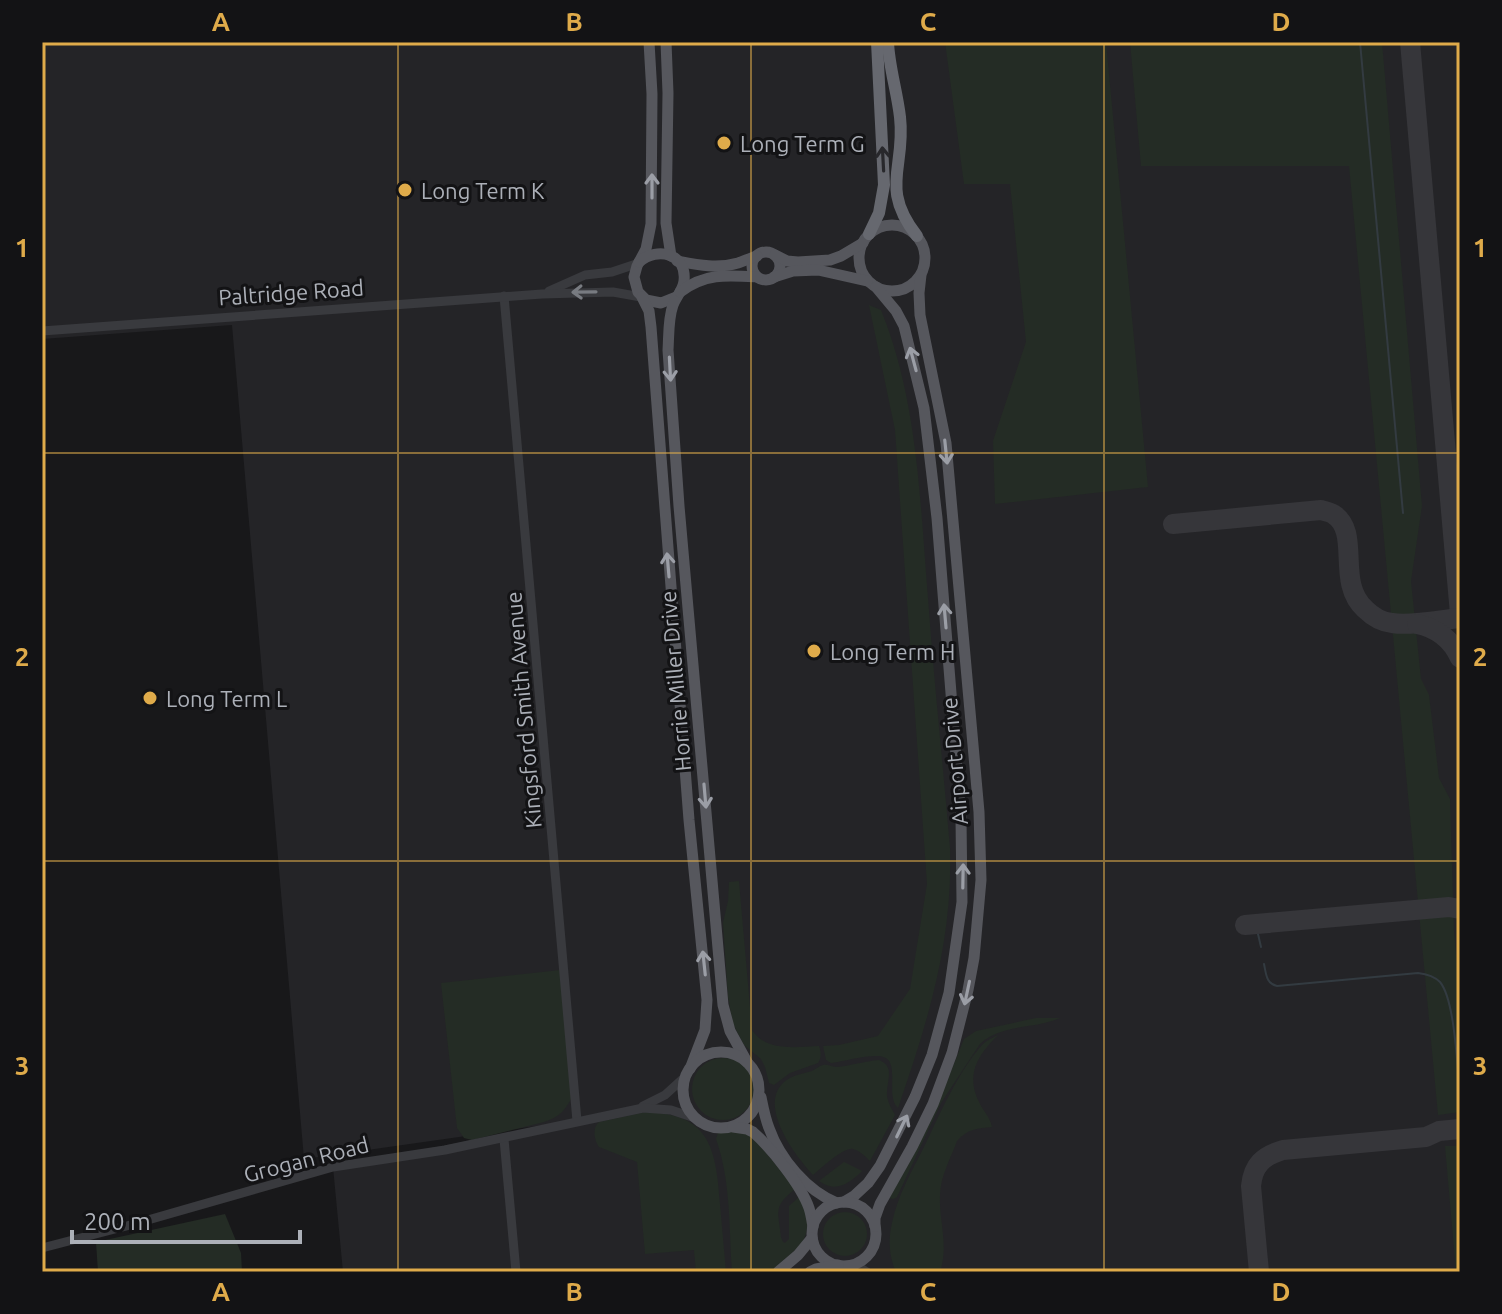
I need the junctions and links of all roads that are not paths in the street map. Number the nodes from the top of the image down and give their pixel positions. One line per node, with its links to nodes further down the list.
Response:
1 (649, 42): 10 (main road, one-way to 1)
2 (666, 42): 9 (main road)
3 (877, 42): 6 (highway, one-way to 3)
4 (888, 42): 5 (highway)
5 (917, 236): 6 (main road); 11 (main road)
6 (866, 238): 7 (main road); 14 (main road)
7 (775, 255): 8 (main road); 13 (main road)
8 (757, 256): 9 (main road); 12 (main road)
9 (674, 258): 10 (main road); 15 (main road)
10 (639, 262): 16 (street, Paltridge Road); 18 (main road)
11 (921, 275): 14 (main road); 29 (main road, Airport Drive, one-way to 29)
12 (757, 277): 13 (main road); 15 (main road)
13 (774, 277): 14 (main road)
14 (872, 284): 28 (main road, Airport Drive, one-way to 14)
15 (679, 293): 18 (main road); 20 (main road, Horrie Miller Drive, one-way to 20)
16 (542, 294): 17 (street, Paltridge Road); 18 (street, Paltridge Road, one-way to 16)
17 (504, 296): 19 (street, Paltridge Road); 25 (street, Kingsford Smith Avenue)
18 (642, 297): 21 (main road, Horrie Miller Drive, one-way to 18)
19 (42, 331)
20 (747, 1062): 21 (main road); 22 (main road)
21 (688, 1072): 23 (street, Grogan Road); 24 (main road)
22 (759, 1089): 26 (main road); 28 (main road)
23 (628, 1111): 24 (street, Grogan Road); 25 (street, Grogan Road)
24 (695, 1118): 26 (main road)
25 (577, 1121): 27 (street, Grogan Road)
26 (731, 1127): 30 (main road)
27 (504, 1139): 31 (street, Grogan Road); 33 (street)
28 (840, 1203): 29 (main road); 30 (main road)
29 (875, 1226): 32 (main road)
30 (813, 1232): 32 (main road); 34 (main road)
31 (42, 1248)
32 (844, 1265): 35 (main road); 36 (street)
33 (516, 1272)
34 (778, 1272)
35 (810, 1272)
36 (867, 1272)

